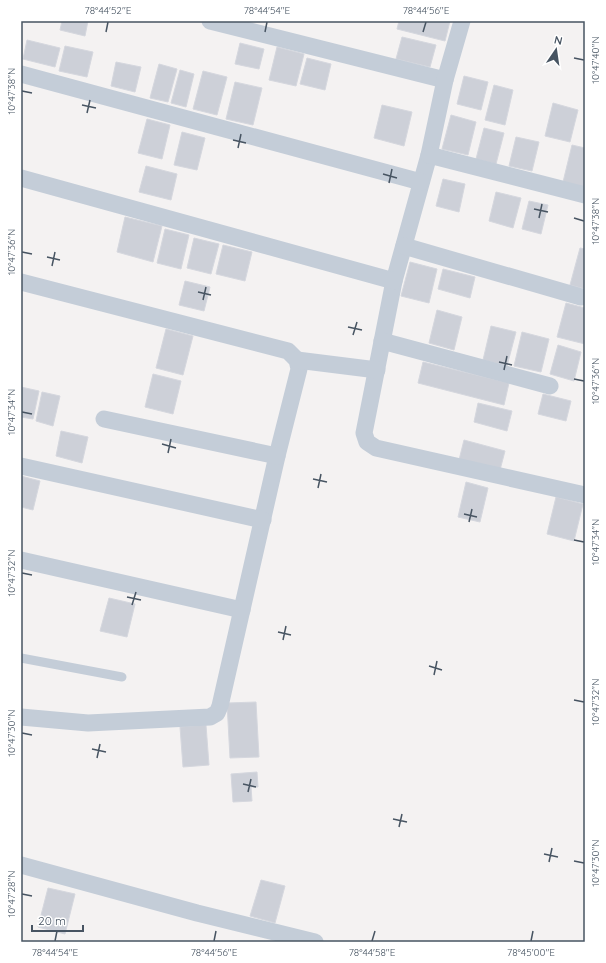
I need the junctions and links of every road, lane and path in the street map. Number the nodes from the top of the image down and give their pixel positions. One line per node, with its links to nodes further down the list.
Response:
1 (210, 21): 3 (street)
2 (462, 21): 5 (street)
3 (257, 27): 5 (street)
4 (21, 74): 8 (street)
5 (445, 80): 6 (street)
6 (428, 155): 8 (street); 9 (street)
7 (21, 178): 11 (street)
8 (420, 182): 10 (street)
9 (585, 195)
10 (404, 246): 11 (street); 13 (street)
11 (394, 281): 14 (street)
12 (21, 282): 15 (street)
13 (581, 297)
14 (382, 340): 16 (street); 17 (street)
15 (297, 360): 16 (street); 19 (street)
16 (376, 370): 21 (street)
17 (550, 386)
18 (104, 419): 19 (street)
19 (277, 456): 22 (street)
20 (21, 466): 22 (street)
21 (585, 495)
22 (262, 520): 24 (street)
23 (21, 560): 24 (street)
24 (242, 610): 27 (street)
25 (21, 658): 26 (lane)
26 (122, 677)
27 (21, 717)
28 (21, 865): 29 (street)
29 (315, 942)

